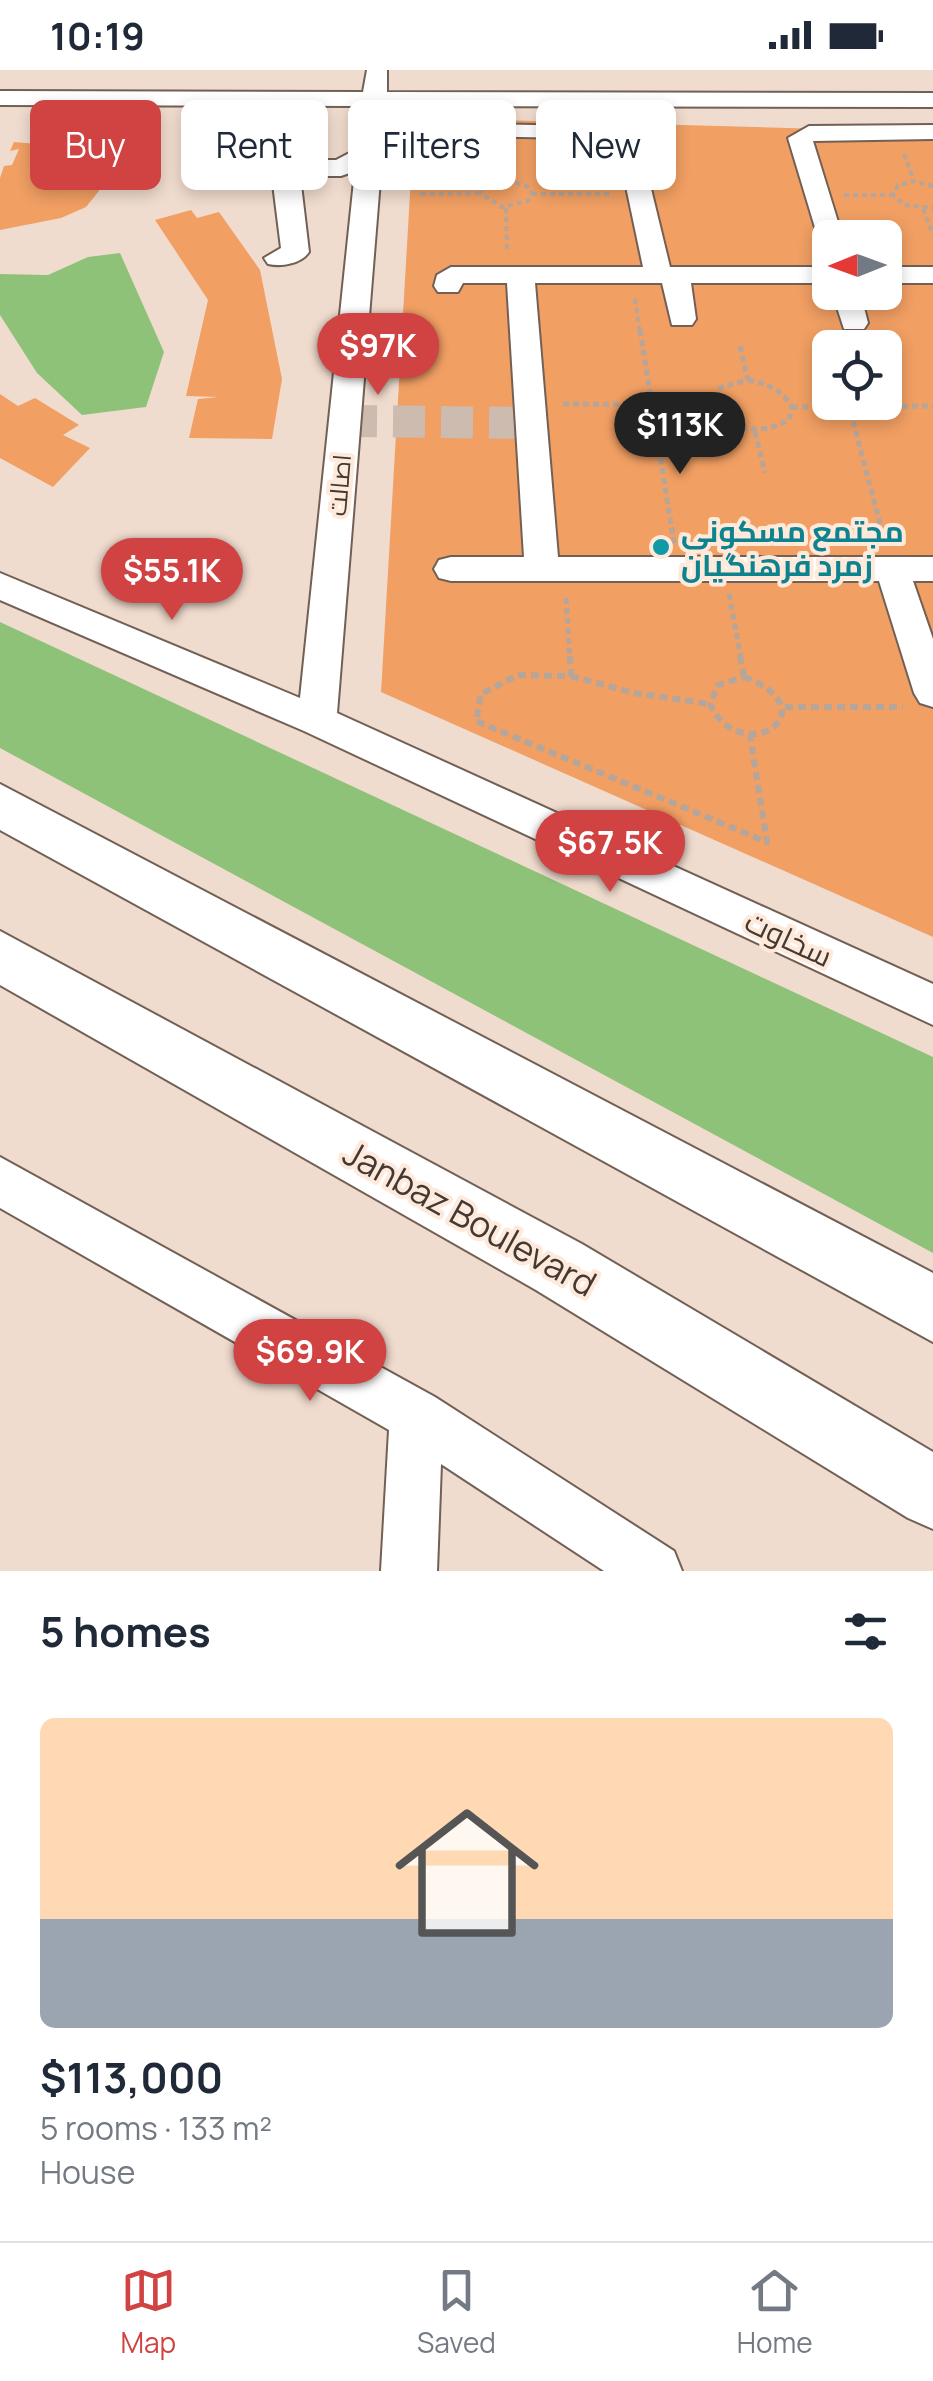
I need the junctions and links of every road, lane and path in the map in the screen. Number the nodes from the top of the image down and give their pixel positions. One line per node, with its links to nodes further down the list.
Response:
1 (13, 70): 6 (street)
2 (484, 70): 5 (street)
3 (646, 70): 7 (street)
4 (376, 84): 5 (street); 6 (street)
5 (485, 96): 7 (street)
6 (0, 98)
7 (651, 98): 8 (street)
8 (933, 100)
9 (181, 117): 10 (street)
10 (0, 121)
11 (516, 131): 18 (street)
12 (933, 132): 21 (street)
13 (933, 186): 20 (path)
14 (288, 190): 27 (street)
15 (367, 190): 61 (street, اصالت)
16 (422, 190): 17 (path)
17 (480, 193): 19 (path); 22 (path)
18 (640, 193): 19 (path); 29 (street)
19 (532, 194): 22 (path)
20 (893, 195): 21 (path); 24 (path)
21 (818, 196): 25 (street)
22 (506, 208): 28 (path)
23 (933, 208): 24 (path)
24 (923, 210): 26 (path)
25 (825, 220)
26 (933, 235)
27 (278, 258)
28 (514, 274): 29 (street); 33 (street); 39 (street)
29 (655, 274): 32 (street); 35 (street); 41 (path)
30 (902, 275): 31 (street)
31 (933, 275)
32 (812, 276)
33 (448, 286)
34 (851, 310): 36 (street)
35 (682, 319)
36 (854, 323)
37 (740, 346): 38 (path)
38 (748, 380): 40 (path); 44 (path)
39 (530, 404): 41 (path); 50 (street)
40 (712, 404): 41 (path); 47 (path)
41 (653, 405): 51 (path)
42 (812, 405): 44 (path)
43 (902, 405): 45 (path)
44 (792, 406): 47 (path)
45 (933, 406)
46 (853, 420): 53 (path)
47 (755, 432): 48 (path)
48 (765, 473)
49 (451, 569): 50 (street)
50 (553, 569): 51 (street); 56 (path)
51 (678, 569): 52 (street)
52 (724, 569): 53 (street); 57 (path)
53 (892, 569): 54 (street); 58 (street)
54 (933, 569)
55 (0, 586): 61 (street, سخاوت)
56 (571, 676): 59 (path); 62 (path)
57 (744, 677): 59 (path); 60 (path)
58 (924, 700): 60 (path)
59 (710, 704): 62 (path)
60 (784, 706): 62 (path)
61 (318, 721): 65 (street, سخاوت)
62 (750, 735)
63 (0, 805): 67 (main road)
64 (0, 956): 69 (main road, Janbaz Boulevard)
65 (933, 1005)
66 (0, 1181): 68 (street)
67 (933, 1309)
68 (416, 1416): 70 (street); 71 (street)
69 (933, 1493)
70 (410, 1571)
71 (654, 1571)

